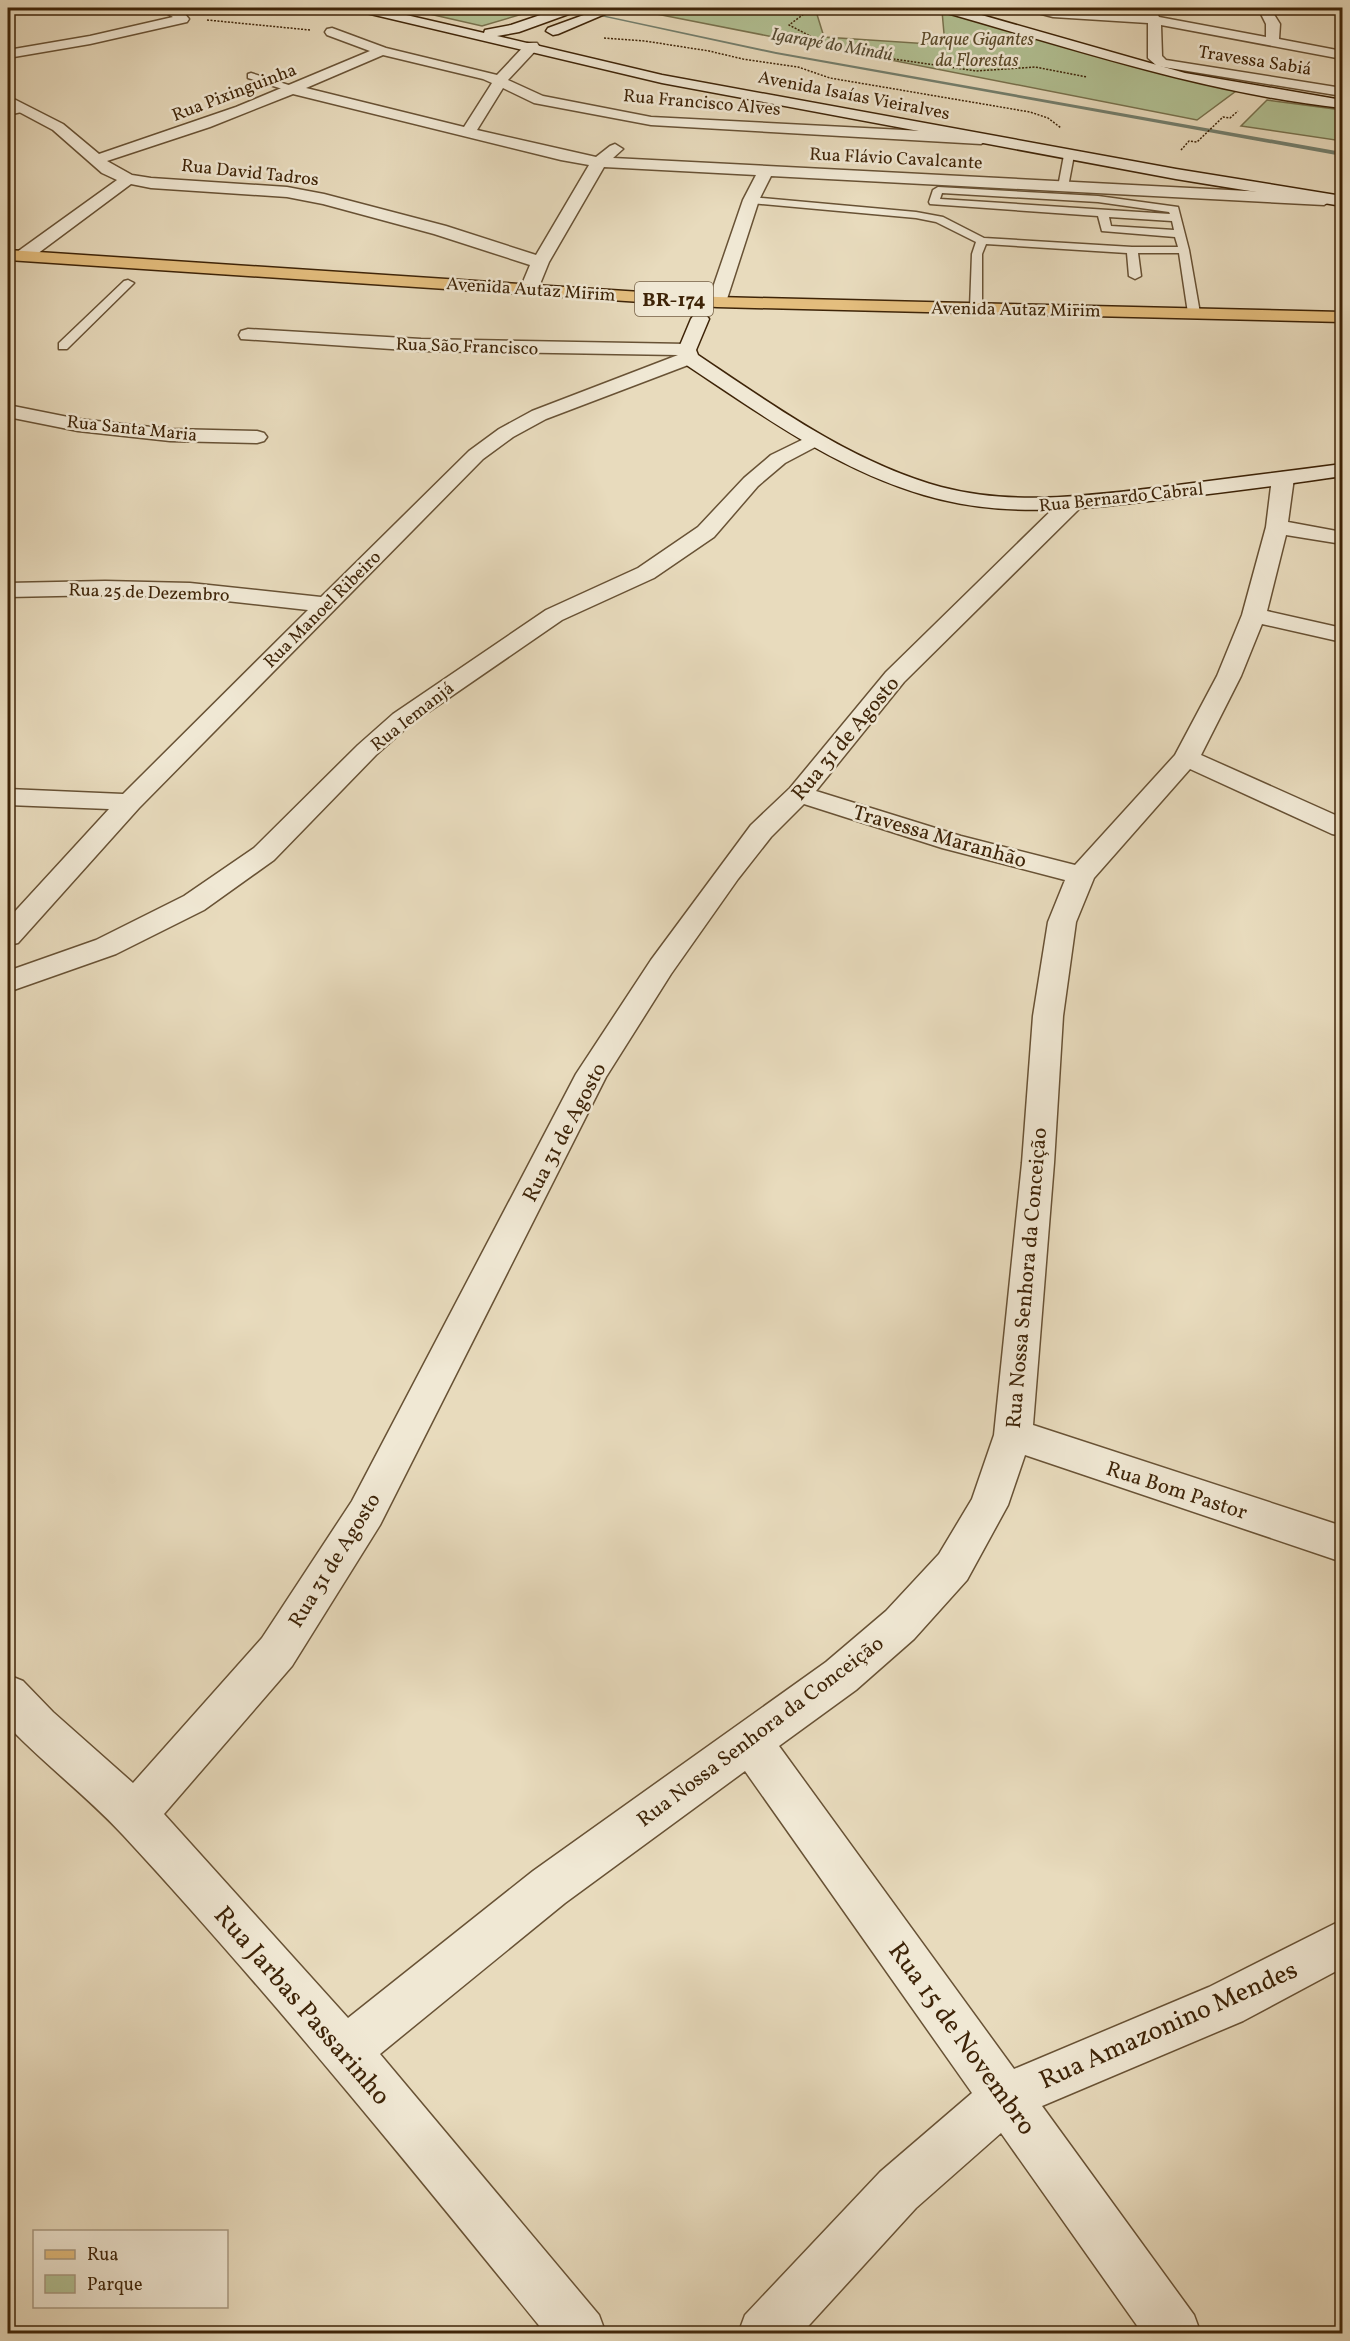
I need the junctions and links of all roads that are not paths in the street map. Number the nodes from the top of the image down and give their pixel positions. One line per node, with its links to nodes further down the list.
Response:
1 (164, 8): 15 (street)
2 (362, 8): 11 (street, Avenida Isaías Vieiralves)
3 (572, 8): 11 (street)
4 (613, 8): 13 (street)
5 (945, 8): 22 (street)
6 (1004, 8): 8 (street)
7 (1264, 8): 12 (street)
8 (1041, 12): 9 (street)
9 (1151, 14): 12 (street); 20 (street, Travessa Sabiá)
10 (332, 32): 14 (street, Rua Francisco Alves)
11 (479, 34): 13 (street, Avenida Isaías Vieiralves)
12 (1272, 40): 16 (street)
13 (532, 46): 18 (street); 25 (street, Avenida Isaías Vieiralves)
14 (382, 51): 18 (street, Rua Francisco Alves); 19 (street, Rua Pixinguinha)
15 (8, 54)
16 (1342, 55)
17 (251, 76): 19 (lane)
18 (500, 81): 26 (street, Rua Francisco Alves); 27 (street)
19 (295, 90): 27 (street, Rua Flávio Cavalcante); 31 (street, Rua Pixinguinha)
20 (1342, 92)
21 (8, 100): 23 (street, Rua David Tadros)
22 (1342, 104)
23 (23, 109): 24 (lane); 31 (street, Rua David Tadros)
24 (8, 112)
25 (858, 116): 28 (street); 29 (street, Avenida Isaías Vieiralves)
26 (651, 121): 28 (street, Rua Francisco Alves); 32 (street)
27 (469, 131): 32 (street, Rua Flávio Cavalcante)
28 (854, 133): 29 (street, Rua Francisco Alves)
29 (981, 139): 30 (street, Avenida Isaías Vieiralves)
30 (1069, 155): 35 (lane); 37 (street, Avenida Isaías Vieiralves)
31 (96, 160): 34 (street, Rua David Tadros)
32 (599, 162): 33 (street, Rua Flávio Cavalcante); 48 (street)
33 (766, 170): 35 (street, Rua Flávio Cavalcante); 36 (street)
34 (128, 179): 47 (street); 48 (street, Rua David Tadros)
35 (1063, 187): 37 (street, Rua Flávio Cavalcante)
36 (751, 200): 42 (lane); 54 (street)
37 (1324, 200): 38 (street, Avenida Isaías Vieiralves)
38 (1342, 201)
39 (928, 202): 40 (lane); 41 (lane); 42 (lane)
40 (1103, 213): 41 (lane); 43 (lane)
41 (1176, 218): 43 (lane)
42 (939, 219): 44 (lane)
43 (1180, 234): 46 (lane)
44 (982, 241): 45 (lane); 55 (lane)
45 (1131, 250): 46 (lane); 49 (lane)
46 (1184, 250): 56 (lane)
47 (15, 255): 53 (main road, Avenida Autaz Mirim / BR-174)
48 (540, 262): 53 (street)
49 (1135, 276)
50 (106, 281): 51 (main road)
51 (128, 283): 52 (main road); 62 (lane)
52 (151, 284)
53 (529, 289): 54 (main road, Avenida Autaz Mirim / BR-174)
54 (717, 302): 55 (main road, Avenida Autaz Mirim / BR-174)
55 (976, 308): 56 (main road, Avenida Autaz Mirim / BR-174)
56 (1194, 313): 57 (main road, Avenida Autaz Mirim / BR-174)
57 (1342, 317)
58 (677, 318): 59 (main road, Avenida Autaz Mirim / BR-174)
59 (700, 319): 60 (main road, Avenida Autaz Mirim / BR-174); 63 (street)
60 (1085, 329)
61 (248, 335): 63 (street, Rua São Francisco)
62 (63, 346)
63 (688, 354): 66 (street, Rua Bernardo Cabral); 73 (street, Rua Manoel Ribeiro)
64 (8, 411): 65 (street, Rua Santa Maria)
65 (257, 436)
66 (814, 440): 69 (street, Rua Bernardo Cabral); 83 (street, Rua Iemanjá)
67 (1342, 470): 68 (street, Rua Bernardo Cabral)
68 (1283, 478): 69 (street, Rua Bernardo Cabral); 70 (street, Rua Nossa Senhora da Conceição)
69 (1070, 505): 77 (street, Rua 31 de Agosto)
70 (1277, 527): 71 (street); 74 (street, Rua Nossa Senhora da Conceição)
71 (1342, 538)
72 (8, 590): 73 (street, Rua 25 de Dezembro)
73 (327, 604): 79 (street, Rua Manoel Ribeiro)
74 (1254, 615): 75 (street); 76 (street, Rua Nossa Senhora da Conceição)
75 (1342, 636)
76 (1186, 758): 80 (street); 81 (street, Rua Nossa Senhora da Conceição)
77 (799, 794): 81 (street, Travessa Maranhão); 88 (street, Rua 31 de Agosto)
78 (8, 797): 79 (street)
79 (130, 802): 82 (street, Rua Manoel Ribeiro)
80 (1342, 828)
81 (1082, 875): 84 (street, Rua Nossa Senhora da Conceição)
82 (8, 936)
83 (8, 982)
84 (1013, 1435): 85 (street, Rua Bom Pastor); 87 (street, Rua Nossa Senhora da Conceição)
85 (1342, 1544)
86 (8, 1695): 88 (street, Rua Jarbas Passarinho)
87 (751, 1743): 90 (street, Rua Nossa Senhora da Conceição); 91 (street, Rua 15 de Novembro)
88 (134, 1815): 90 (street, Rua Jarbas Passarinho)
89 (1342, 1943): 91 (street, Rua Amazonino Mendes)
90 (347, 2050): 92 (street, Rua Jarbas Passarinho)
91 (1005, 2097): 93 (street, Rua Amazonino Mendes); 94 (street, Rua 15 de Novembro)
92 (580, 2334)
93 (764, 2334)
94 (1175, 2334)

